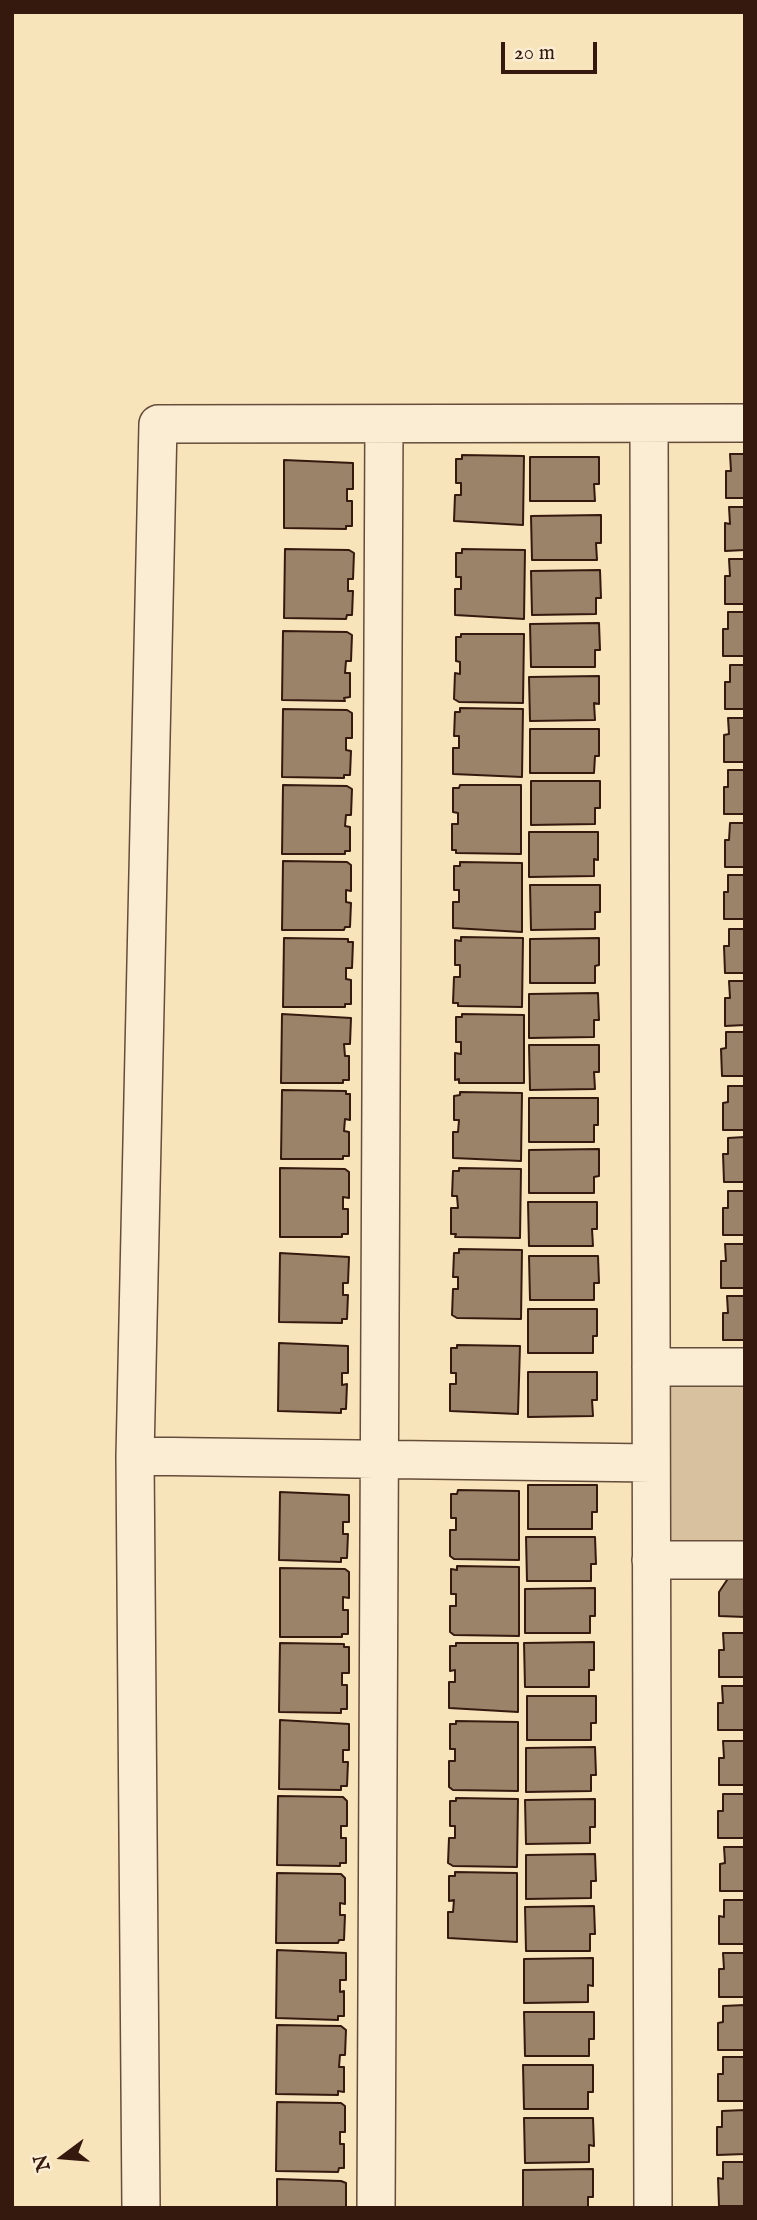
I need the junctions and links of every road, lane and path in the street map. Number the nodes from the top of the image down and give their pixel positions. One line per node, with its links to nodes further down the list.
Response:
1 (384, 424): 2 (street); 6 (street); 7 (street)
2 (649, 424): 3 (street); 4 (street)
3 (745, 424)
4 (652, 1367): 5 (street); 8 (street)
5 (745, 1367)
6 (135, 1456): 7 (street); 11 (street)
7 (379, 1460): 8 (street); 12 (street)
8 (651, 1463): 9 (street)
9 (652, 1560): 10 (street); 13 (street)
10 (745, 1560)
11 (141, 2208)
12 (376, 2208)
13 (653, 2208)

